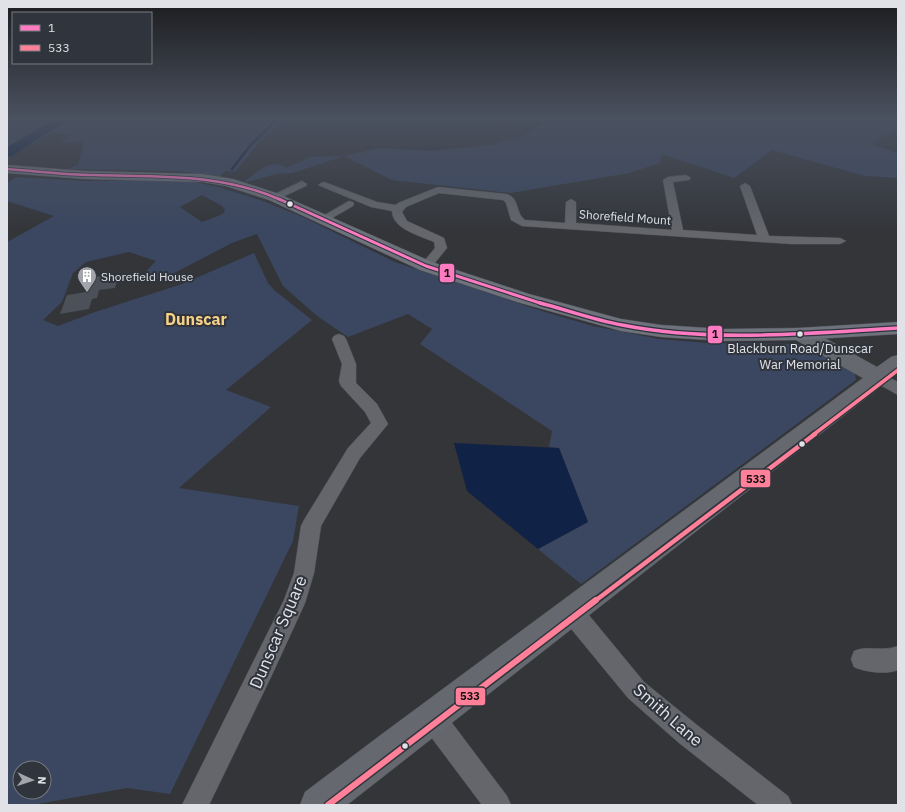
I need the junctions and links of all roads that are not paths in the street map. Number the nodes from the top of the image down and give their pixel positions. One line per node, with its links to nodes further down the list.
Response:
1 (7, 169): 8 (highway)
2 (686, 178): 4 (street)
3 (657, 179): 4 (street)
4 (668, 180): 14 (street, Shorefield Mount)
5 (302, 184): 8 (street)
6 (323, 185): 11 (street)
7 (750, 190): 15 (street)
8 (274, 198): 12 (highway)
9 (569, 203): 13 (street, Shorefield Mount)
10 (349, 204): 12 (street)
11 (399, 209): 13 (street, Shorefield Mount); 17 (street)
12 (323, 219): 17 (highway)
13 (570, 226): 14 (street, Shorefield Mount)
14 (678, 234): 15 (street, Shorefield Mount)
15 (764, 239): 16 (street, Shorefield Mount)
16 (840, 241)
17 (426, 266): 19 (highway)
18 (896, 330): 19 (highway)
19 (798, 334): 21 (main road)
20 (339, 338): 27 (street, Dunscar Square)
21 (891, 376): 22 (main road)
22 (571, 611): 25 (main road); 29 (street, Smith Lane)
23 (862, 659): 24 (street)
24 (896, 662)
25 (431, 716): 26 (main road); 28 (street)
26 (325, 803)
27 (195, 805)
28 (498, 805)
29 (779, 805)

